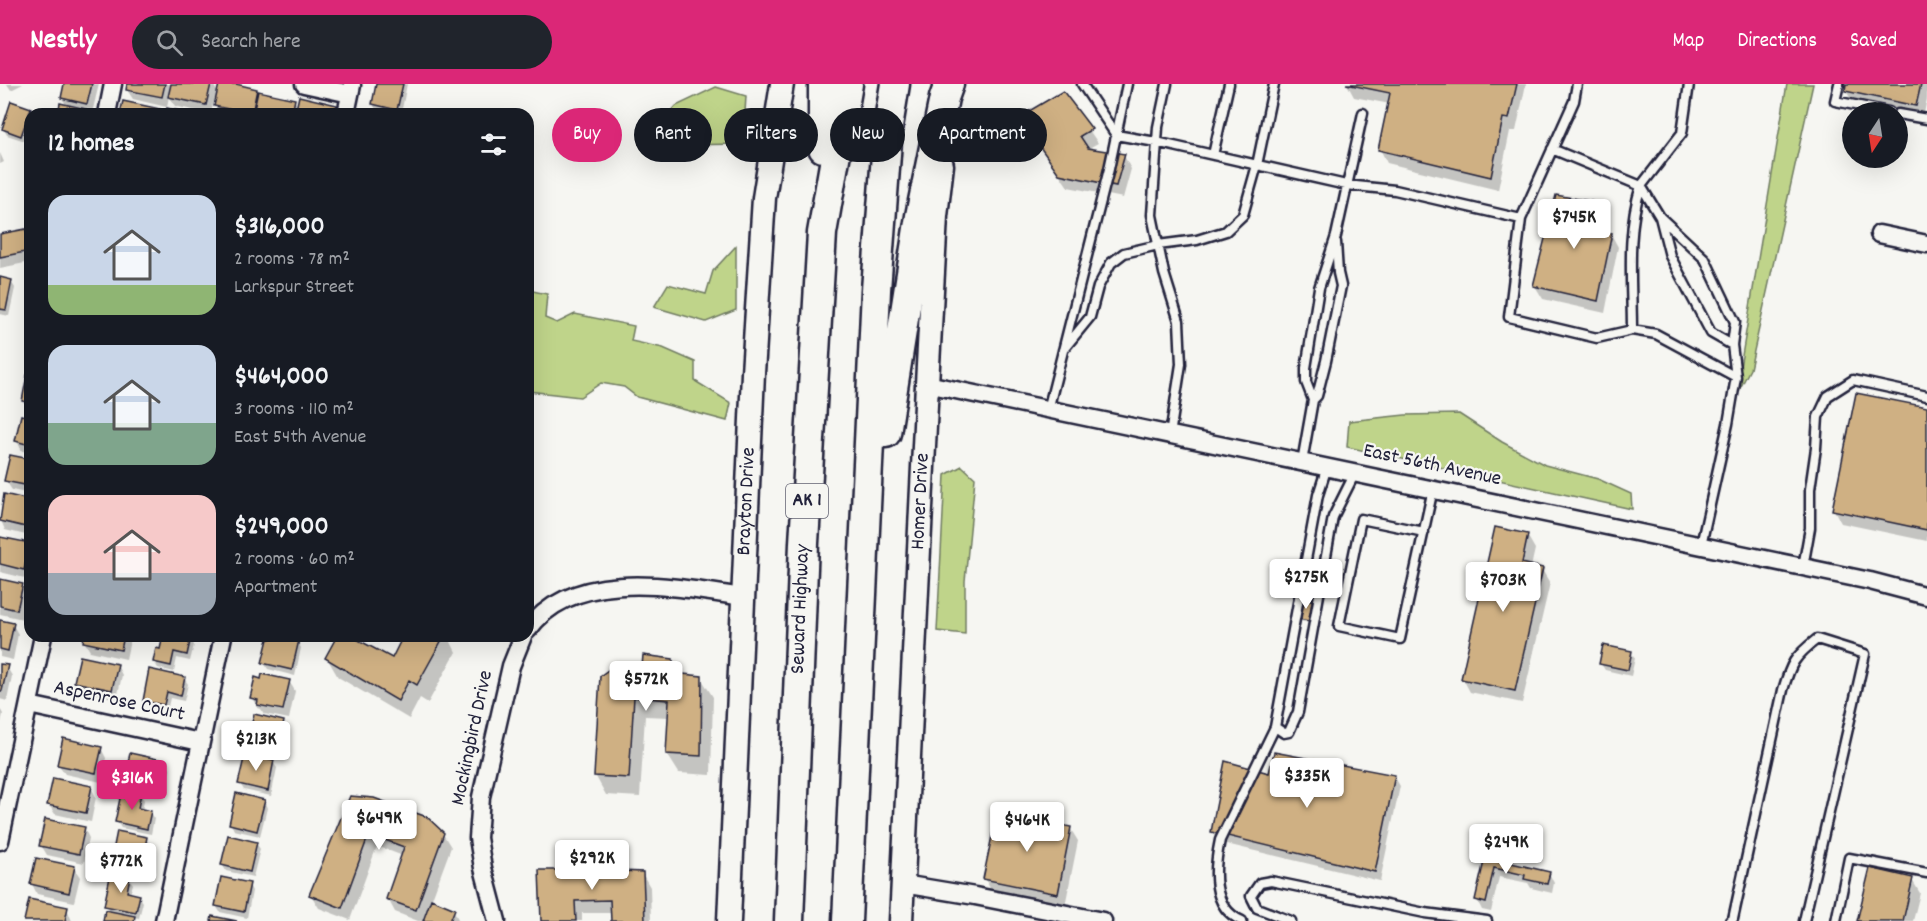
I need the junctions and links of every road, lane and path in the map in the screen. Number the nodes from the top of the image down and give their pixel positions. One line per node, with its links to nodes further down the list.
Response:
1 (113, 84): 19 (street)
2 (304, 84): 17 (street)
3 (782, 84): 56 (main road, Brayton Drive)
4 (823, 84): 33 (highway)
5 (848, 84): 33 (highway, Seward Highway / AK 1)
6 (894, 84): 54 (highway)
7 (949, 84): 54 (highway)
8 (955, 84): 42 (main road, Homer Drive)
9 (1082, 84): 24 (lane)
10 (1127, 84): 24 (lane)
11 (1167, 84): 25 (lane)
12 (1229, 84): 27 (lane)
13 (1274, 84): 28 (lane)
14 (1577, 84): 26 (lane)
15 (1689, 84): 30 (lane)
16 (1839, 84): 18 (lane)
17 (351, 89): 20 (street)
18 (1842, 102)
19 (108, 108)
20 (347, 108)
21 (1363, 113): 29 (lane)
22 (1908, 116): 23 (lane)
23 (1927, 119)
24 (1116, 135): 25 (lane); 40 (lane)
25 (1156, 142): 27 (lane); 37 (lane)
26 (1552, 149): 30 (lane); 32 (lane)
27 (1213, 155): 28 (lane)
28 (1257, 165): 29 (lane); 37 (lane)
29 (1346, 185): 32 (lane); 35 (lane)
30 (1641, 186): 31 (lane); 38 (lane)
31 (1660, 217): 39 (lane); 39 (lane)
32 (1521, 219): 38 (lane)
33 (822, 234): 70 (highway, Seward Highway / AK 1)
34 (1879, 234): 36 (street)
35 (1336, 236): 44 (lane); 44 (lane)
36 (1927, 244)
37 (1158, 245): 40 (lane); 46 (lane)
38 (1632, 330): 41 (lane)
39 (1732, 345): 41 (lane)
40 (1063, 350): 45 (lane)
41 (1736, 377): 52 (lane)
42 (927, 384): 45 (street, East 56th Avenue); 66 (main road, Homer Drive)
43 (1927, 396): 53 (lane)
44 (1313, 400): 47 (lane)
45 (1048, 410): 46 (street, East 56th Avenue)
46 (1170, 435): 47 (street, East 56th Avenue)
47 (1302, 462): 48 (street, East 56th Avenue)
48 (1327, 467): 49 (street, East 56th Avenue); 62 (lane)
49 (1355, 473): 50 (street, East 56th Avenue); 62 (lane)
50 (1433, 489): 51 (lane); 52 (street, East 56th Avenue)
51 (1424, 532): 51 (lane)
52 (1701, 545): 53 (street, East 56th Avenue)
53 (1803, 567): 55 (street, East 56th Avenue)
54 (864, 571): 71 (highway)
55 (1927, 596)
56 (742, 597): 57 (street); 69 (main road, Brayton Drive)
57 (534, 621)
58 (42, 642): 61 (street)
59 (222, 642): 63 (street)
60 (520, 642): 68 (street, Mockingbird Drive)
61 (28, 705): 63 (street, Aspenrose Court); 64 (street)
62 (1275, 727): 74 (lane)
63 (200, 742): 67 (street)
64 (0, 841)
65 (1927, 873): 79 (lane)
66 (903, 884): 72 (main road, Homer Drive); 73 (street)
67 (164, 921)
68 (497, 921)
69 (729, 921)
70 (789, 921)
71 (847, 921)
72 (901, 921)
73 (1103, 921)
74 (1242, 921)
75 (1291, 921): 76 (lane)
76 (1487, 921)
77 (1730, 921): 78 (lane)
78 (1804, 921)
79 (1836, 921)

